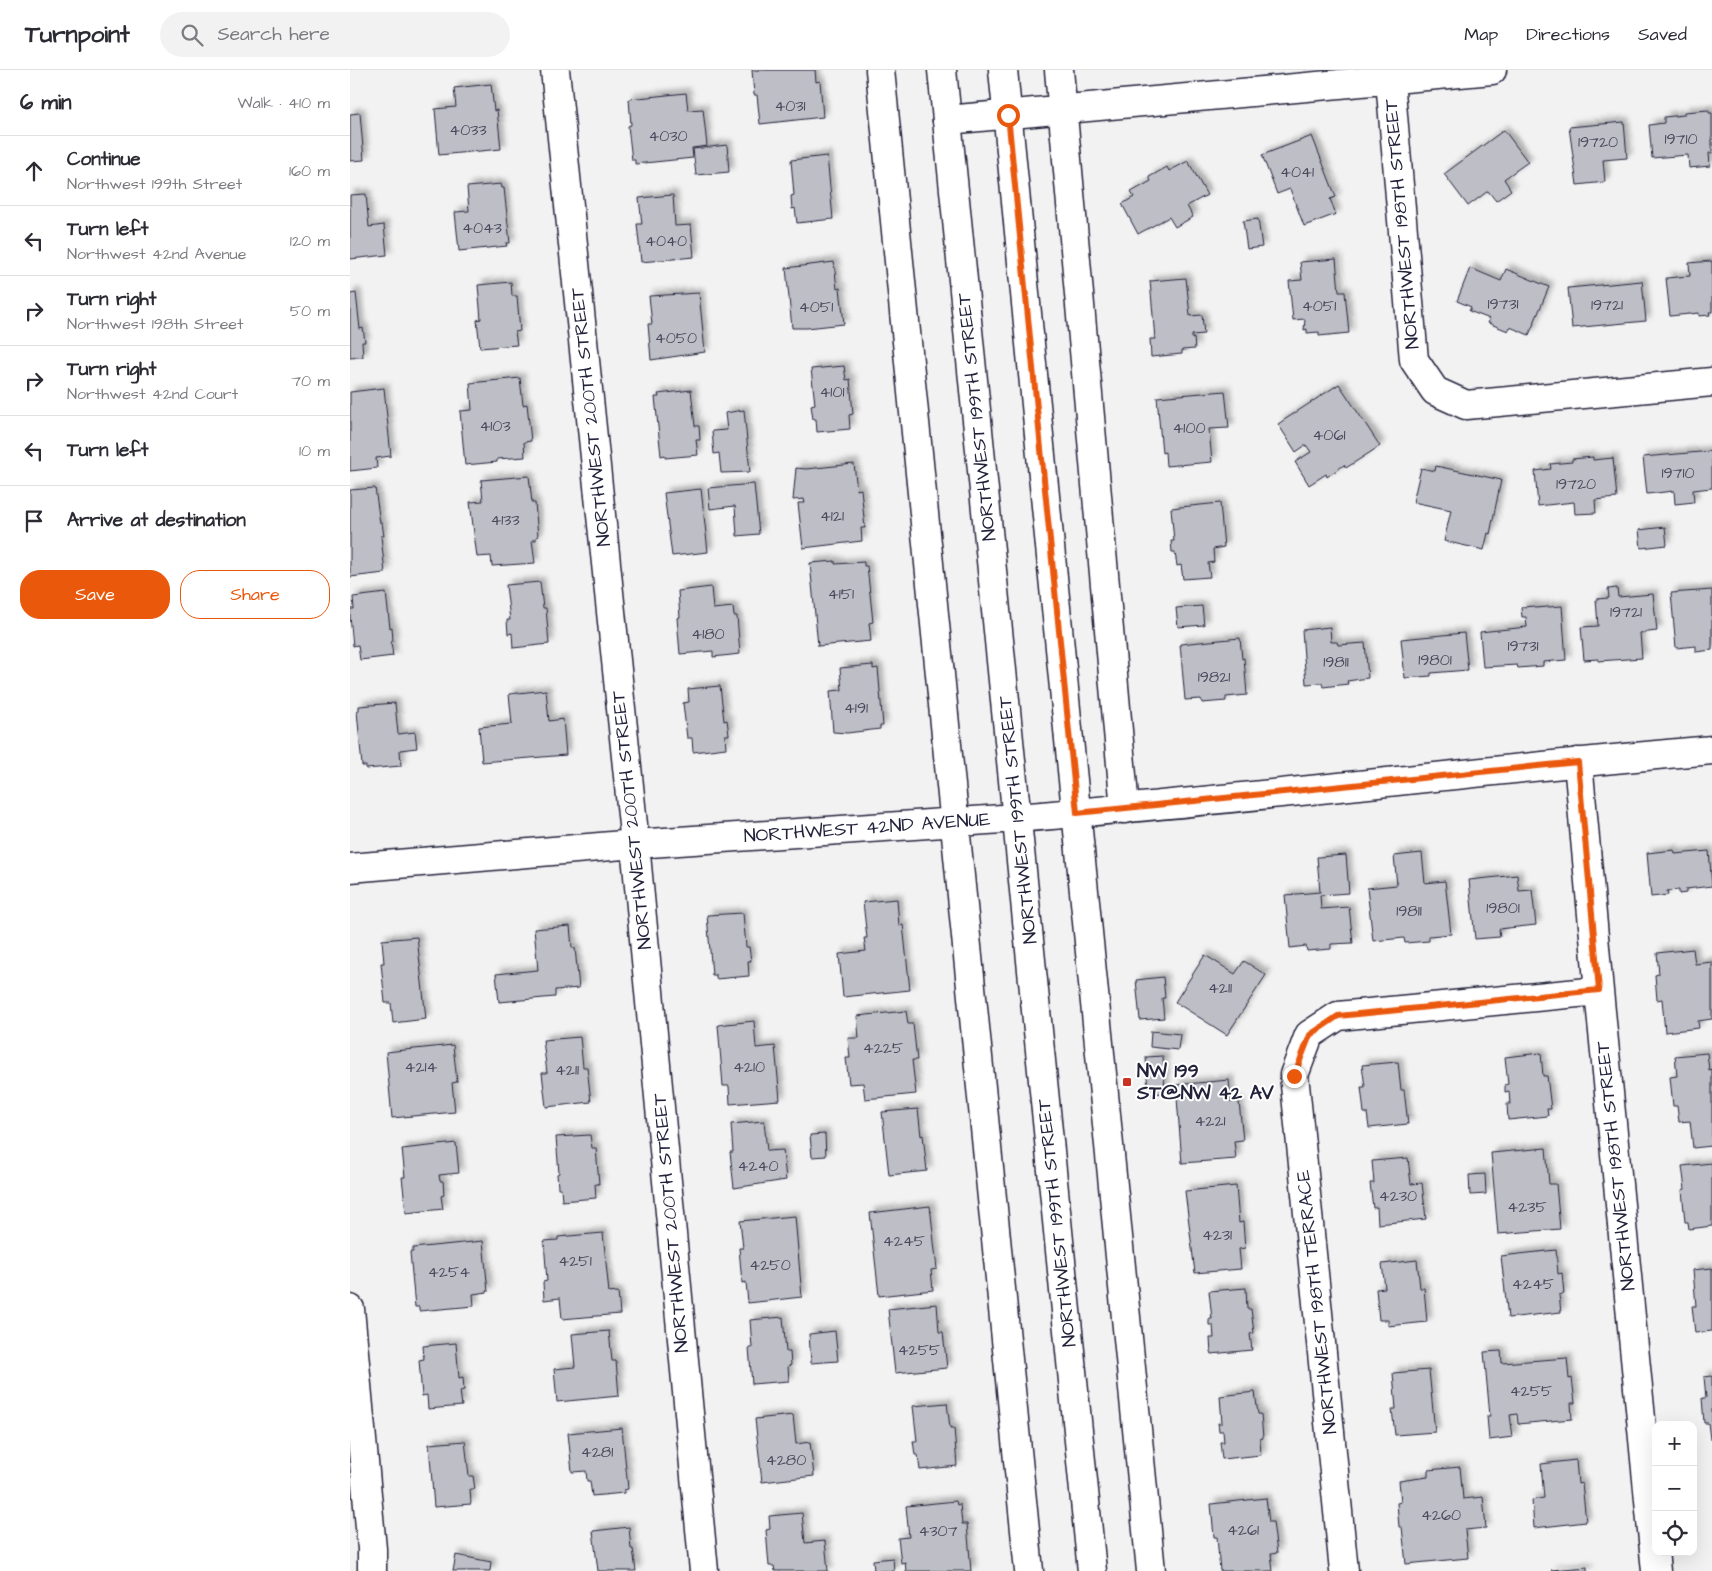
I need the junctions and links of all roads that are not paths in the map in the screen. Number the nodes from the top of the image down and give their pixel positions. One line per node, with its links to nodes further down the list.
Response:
1 (555, 70): 18 (street, NORTHWEST 200TH STREET)
2 (880, 70): 17 (street)
3 (942, 70): 10 (street, NORTHWEST 199TH STREET)
4 (1003, 70): 9 (street)
5 (1059, 70): 8 (street)
6 (1492, 70): 7 (street)
7 (1390, 80): 8 (street); 11 (street, NORTHWEST 198TH STREET)
8 (1063, 110): 9 (street); 14 (street)
9 (1008, 115): 10 (street); 15 (street)
10 (947, 120): 16 (street, NORTHWEST 199TH STREET)
11 (1712, 382)
12 (1712, 750): 13 (street, NORTHWEST 42ND AVENUE)
13 (1578, 762): 14 (street, NORTHWEST 42ND AVENUE); 20 (street, NORTHWEST 198TH STREET)
14 (1125, 809): 15 (street, NORTHWEST 42ND AVENUE)
15 (1077, 813): 16 (street, NORTHWEST 42ND AVENUE); 26 (street)
16 (1017, 818): 17 (street, NORTHWEST 42ND AVENUE); 25 (street, NORTHWEST 199TH STREET)
17 (955, 823): 18 (street, NORTHWEST 42ND AVENUE); 24 (street)
18 (635, 844): 19 (street, NORTHWEST 42ND AVENUE); 23 (street, NORTHWEST 200TH STREET)
19 (350, 868)
20 (1599, 990): 27 (street, NORTHWEST 198TH TERRACE); 28 (street, NORTHWEST 198TH STREET)
21 (350, 1309): 22 (street)
22 (372, 1571)
23 (704, 1571)
24 (1029, 1571)
25 (1092, 1571)
26 (1151, 1571)
27 (1344, 1571)
28 (1656, 1571)

